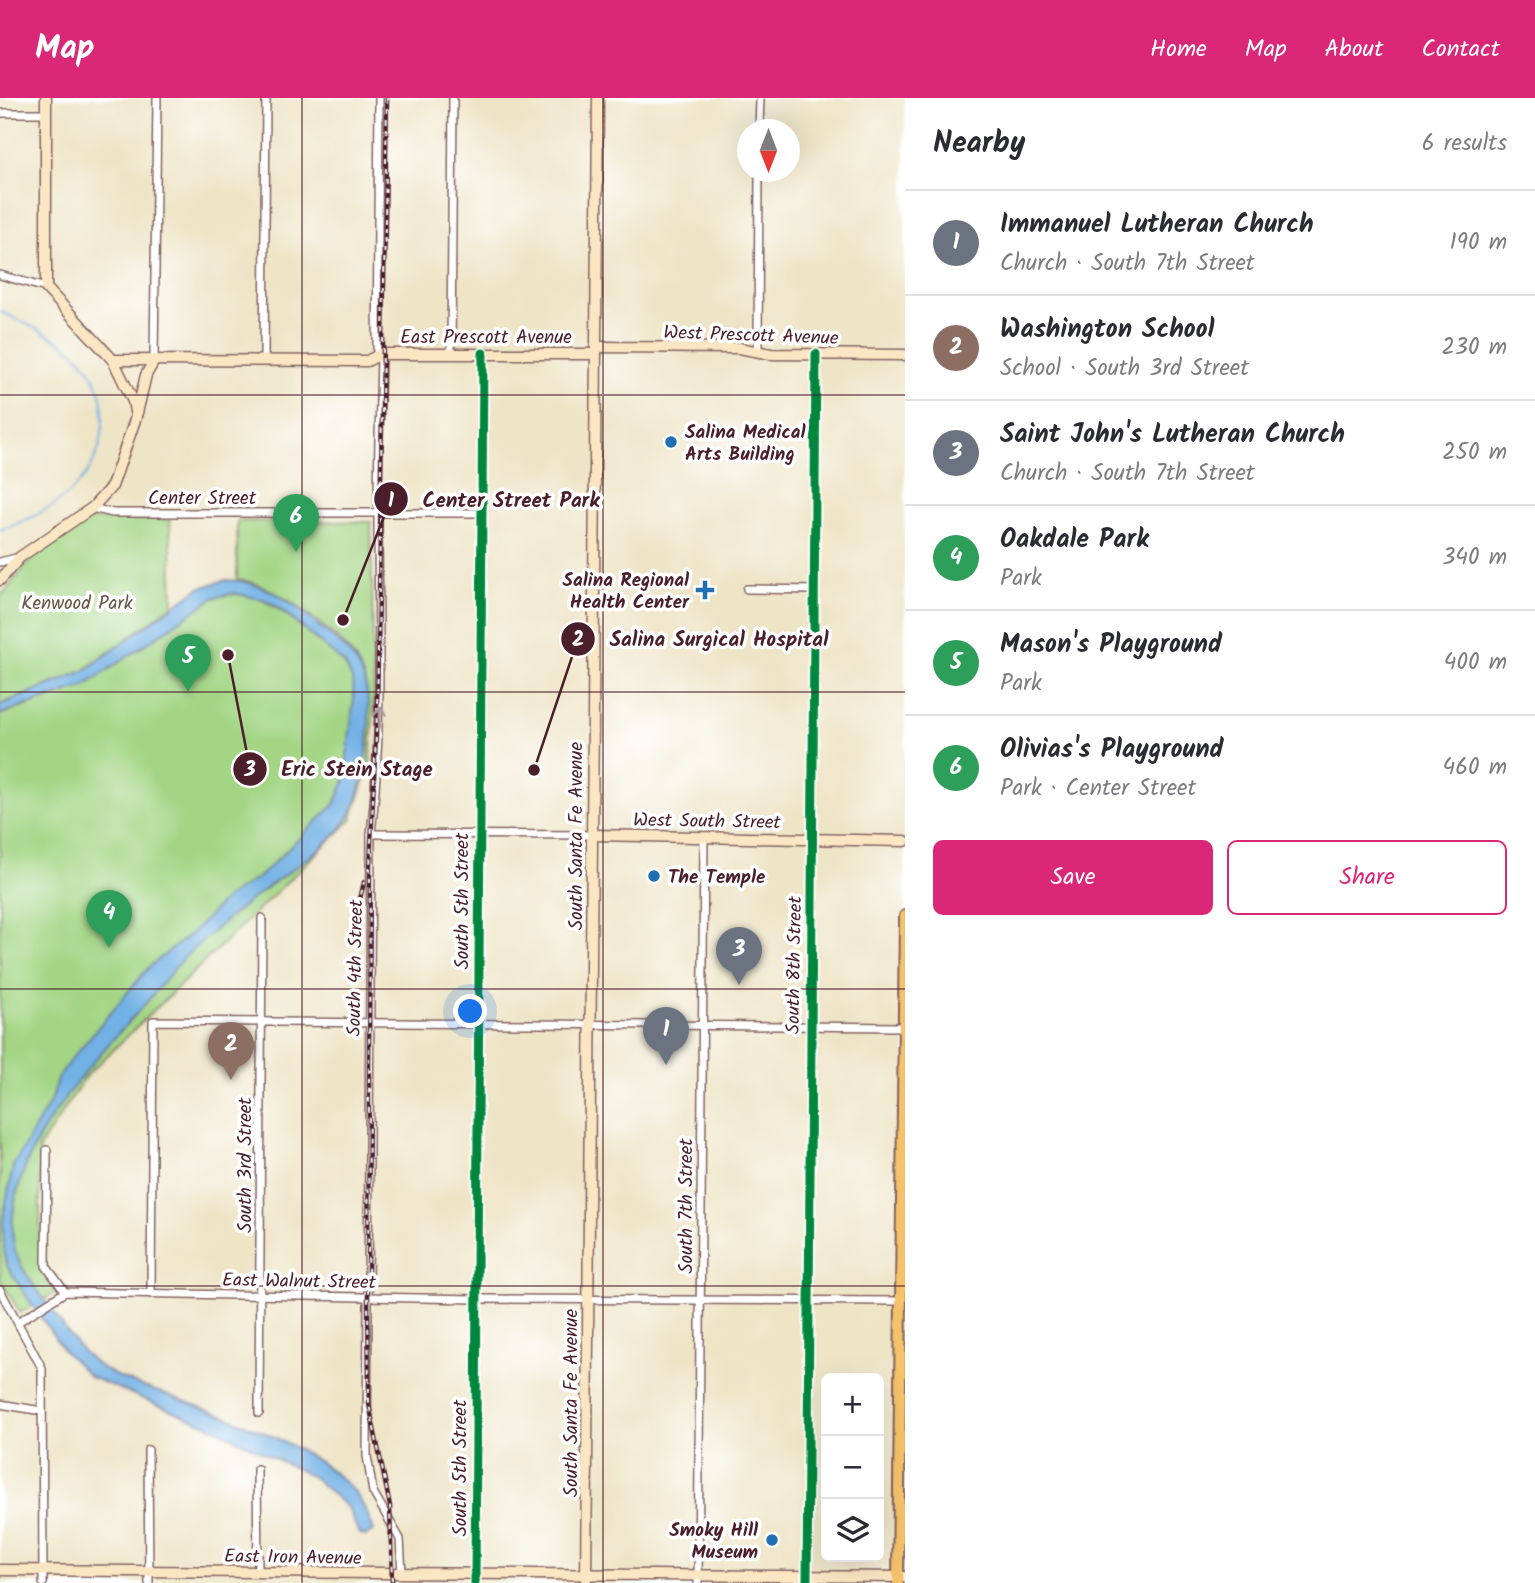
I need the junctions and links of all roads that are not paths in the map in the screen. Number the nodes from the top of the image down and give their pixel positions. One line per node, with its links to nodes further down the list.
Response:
1 (46, 98): 9 (street)
2 (157, 98): 23 (street)
3 (267, 98): 22 (street)
4 (379, 98): 19 (street, South 4th Street)
5 (453, 98): 16 (street)
6 (598, 98): 14 (street, South Santa Fe Avenue)
7 (760, 98): 10 (street)
8 (0, 113): 9 (street)
9 (46, 113): 13 (street)
10 (759, 119)
11 (759, 182): 15 (street)
12 (0, 275): 13 (street)
13 (46, 288): 21 (street)
14 (596, 351): 15 (street, West Prescott Avenue); 17 (street, East Prescott Avenue); 35 (street, South Santa Fe Avenue)
15 (758, 351): 18 (street, West Prescott Avenue)
16 (451, 353): 17 (street, East Prescott Avenue); 19 (street, East Prescott Avenue)
17 (483, 353): 27 (street, South 5th Street)
18 (816, 354): 20 (street, West Prescott Avenue); 32 (street, South 8th Street)
19 (379, 355): 22 (street, East Prescott Avenue); 26 (street, South 4th Street)
20 (905, 355)
21 (113, 360): 23 (street, East Prescott Avenue); 24 (street)
22 (264, 360): 23 (street, East Prescott Avenue)
23 (154, 361): 24 (street)
24 (136, 417): 25 (street)
25 (92, 508): 26 (street, Center Street); 28 (street)
26 (378, 512): 27 (street, Center Street); 33 (street, South 4th Street, one-way to 26)
27 (480, 513): 34 (street, South 5th Street)
28 (20, 557): 29 (street); 30 (street)
29 (0, 562)
30 (0, 580)
31 (747, 589): 32 (street)
32 (815, 590): 37 (street, South 8th Street)
33 (371, 834): 34 (street); 42 (street, South 4th Street)
34 (479, 834): 35 (street); 43 (street, South 5th Street)
35 (592, 835): 36 (street, West South Street); 44 (street, South Santa Fe Avenue)
36 (704, 838): 37 (street, West South Street); 45 (street, South 7th Street)
37 (813, 839): 38 (street, West South Street); 46 (street, South 8th Street)
38 (905, 841)
39 (905, 916): 47 (main road)
40 (262, 918): 41 (street, South 3rd Street)
41 (260, 1022): 42 (street); 52 (street); 53 (street, South 3rd Street)
42 (370, 1022): 43 (street); 54 (street, South 4th Street)
43 (478, 1023): 44 (street); 55 (street, South 5th Street)
44 (591, 1024): 45 (street); 56 (street, South Santa Fe Avenue)
45 (702, 1026): 46 (street); 57 (street, South 7th Street)
46 (810, 1027): 47 (street); 58 (street, South 8th Street)
47 (904, 1027): 49 (main road)
48 (47, 1150): 51 (street)
49 (904, 1289): 59 (main road)
50 (0, 1290): 60 (street)
51 (65, 1292): 52 (street, East Walnut Street); 60 (street)
52 (151, 1294): 53 (street, East Walnut Street)
53 (260, 1296): 54 (street, East Walnut Street); 63 (street, South 3rd Street)
54 (368, 1297): 55 (street, East Walnut Street); 70 (street, South 4th Street)
55 (477, 1299): 56 (street, East Walnut Street); 72 (street, South 5th Street)
56 (588, 1299): 57 (street, East Walnut Street); 71 (street, South Santa Fe Avenue)
57 (700, 1300): 58 (street, East Walnut Street); 73 (street, South 7th Street)
58 (809, 1300): 59 (street, East Walnut Street); 74 (street, South 8th Street)
59 (902, 1301): 75 (main road)
60 (18, 1322): 62 (street)
61 (0, 1404): 62 (street)
62 (42, 1411): 67 (street)
63 (259, 1413)
64 (148, 1450): 68 (street)
65 (257, 1469): 69 (street)
66 (0, 1570): 67 (street, East Iron Avenue)
67 (43, 1570): 68 (street, East Iron Avenue); 76 (street)
68 (149, 1572): 69 (street, East Iron Avenue); 77 (street)
69 (258, 1573): 70 (street, East Iron Avenue)
70 (402, 1574): 72 (street, East Iron Avenue)
71 (586, 1578): 72 (street, East Iron Avenue); 73 (street, East Iron Avenue)
72 (475, 1579)
73 (698, 1579): 74 (street, East Iron Avenue)
74 (807, 1579): 75 (street, East Iron Avenue)
75 (900, 1579)
76 (43, 1583)
77 (149, 1583)

